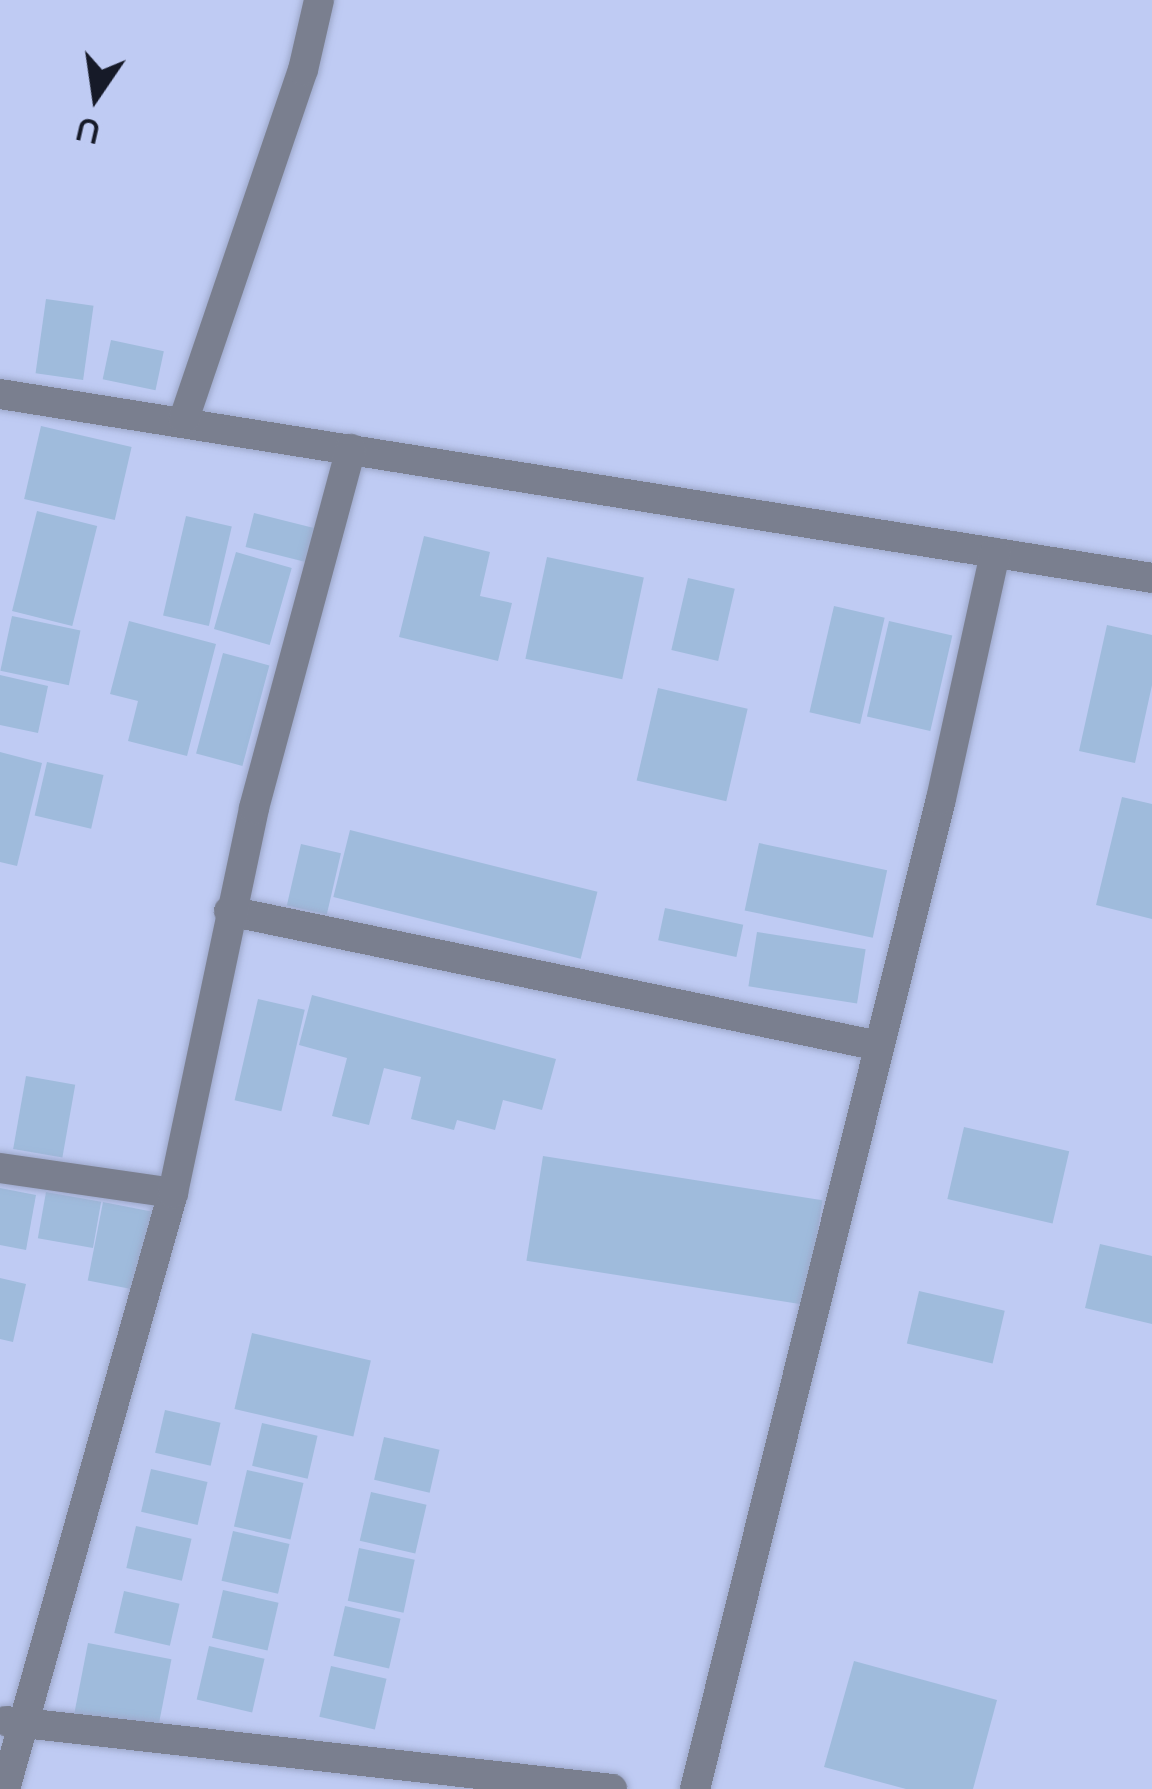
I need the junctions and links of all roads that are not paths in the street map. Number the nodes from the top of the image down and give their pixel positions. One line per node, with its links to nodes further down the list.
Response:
1 (319, 0): 3 (street)
2 (0, 394): 3 (street)
3 (184, 418): 4 (street)
4 (351, 448): 5 (street); 7 (street)
5 (995, 553): 6 (street); 8 (street)
6 (1152, 578)
7 (229, 911): 8 (street); 10 (street)
8 (879, 1046): 14 (street)
9 (0, 1168): 10 (street)
10 (173, 1193): 11 (street)
11 (10, 1721): 12 (street); 13 (street)
12 (5, 1789)
13 (612, 1789)
14 (694, 1789)

